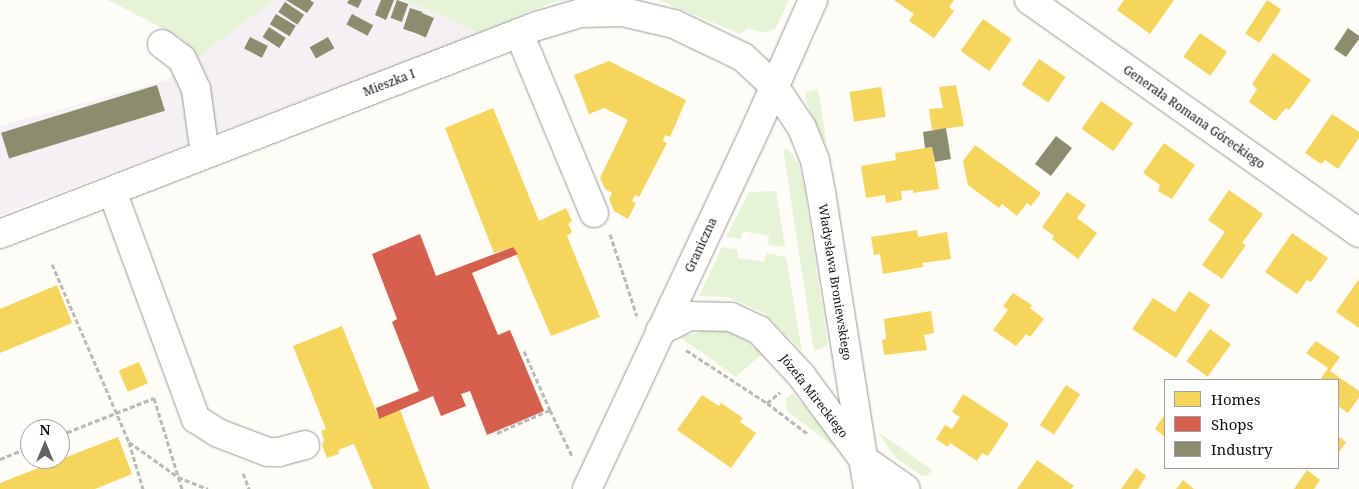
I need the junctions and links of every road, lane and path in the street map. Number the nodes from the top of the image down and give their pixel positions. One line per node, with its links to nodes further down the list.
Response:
1 (813, 0): 5 (street, Graniczna)
2 (1029, 0): 9 (street, Generała Romana Góreckiego)
3 (520, 33): 5 (street, Mieszka I); 6 (street, Mieszka I); 8 (street)
4 (162, 44): 6 (street)
5 (774, 86): 12 (street, Graniczna); 24 (street, Władysława Broniewskiego)
6 (205, 154): 7 (street, Mieszka I)
7 (112, 191): 10 (street, Mieszka I); 21 (street)
8 (601, 220): 12 (path)
9 (1359, 233)
10 (0, 234)
11 (52, 264): 17 (path)
12 (649, 325): 24 (street, Józefa Mireckiego); 30 (street, Graniczna)
13 (685, 349): 15 (path)
14 (524, 350): 16 (path)
15 (767, 403)
16 (550, 410): 19 (path); 25 (path)
17 (116, 413): 18 (path); 20 (path); 26 (path)
18 (70, 431)
19 (497, 433)
20 (129, 442): 26 (path); 27 (path)
21 (305, 444)
22 (20, 451): 23 (path)
23 (0, 459)
24 (863, 459): 31 (street, Władysława Broniewskiego); 32 (street, Józefa Mireckiego)
25 (574, 460)
26 (178, 477): 28 (path); 29 (path)
27 (143, 489)
28 (182, 489)
29 (208, 489)
30 (586, 489)
31 (868, 489)
32 (906, 489)

